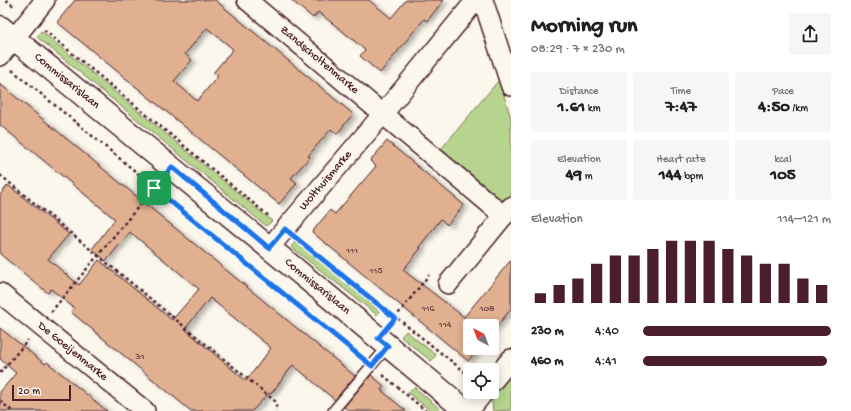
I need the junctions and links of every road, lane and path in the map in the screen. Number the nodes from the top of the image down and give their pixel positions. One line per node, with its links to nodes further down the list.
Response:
1 (45, 0): 5 (street)
2 (476, 0): 8 (street, Wolthuismarke)
3 (483, 0): 7 (street)
4 (255, 2): 8 (street, Zandscholtenmarke)
5 (7, 33): 6 (street); 9 (street, Commissarislaan); 11 (path); 13 (path)
6 (0, 56)
7 (511, 86)
8 (382, 115): 12 (street); 13 (street, Wolthuismarke)
9 (172, 167): 11 (path); 14 (street, Commissarislaan)
10 (0, 175): 15 (path)
11 (154, 188): 15 (path); 22 (path)
12 (508, 212): 16 (street)
13 (285, 229): 14 (street, Wolthuismarke); 18 (path)
14 (269, 248): 20 (street, Commissarislaan)
15 (98, 256): 19 (path); 30 (path)
16 (448, 284): 18 (path)
17 (0, 293): 19 (street, De Goeijenmarke)
18 (395, 318): 20 (path); 23 (path)
19 (40, 325): 24 (path); 29 (street, De Goeijenmarke)
20 (383, 342): 22 (lane); 33 (street, Commissarislaan)
21 (511, 359): 25 (street)
22 (372, 366): 31 (lane); 32 (path)
23 (463, 371)
24 (0, 373)
25 (499, 374)
26 (478, 399): 33 (street)
27 (0, 401): 28 (path)
28 (12, 411)
29 (145, 411)
30 (276, 411)
31 (334, 411)
32 (426, 411)
33 (468, 411)

